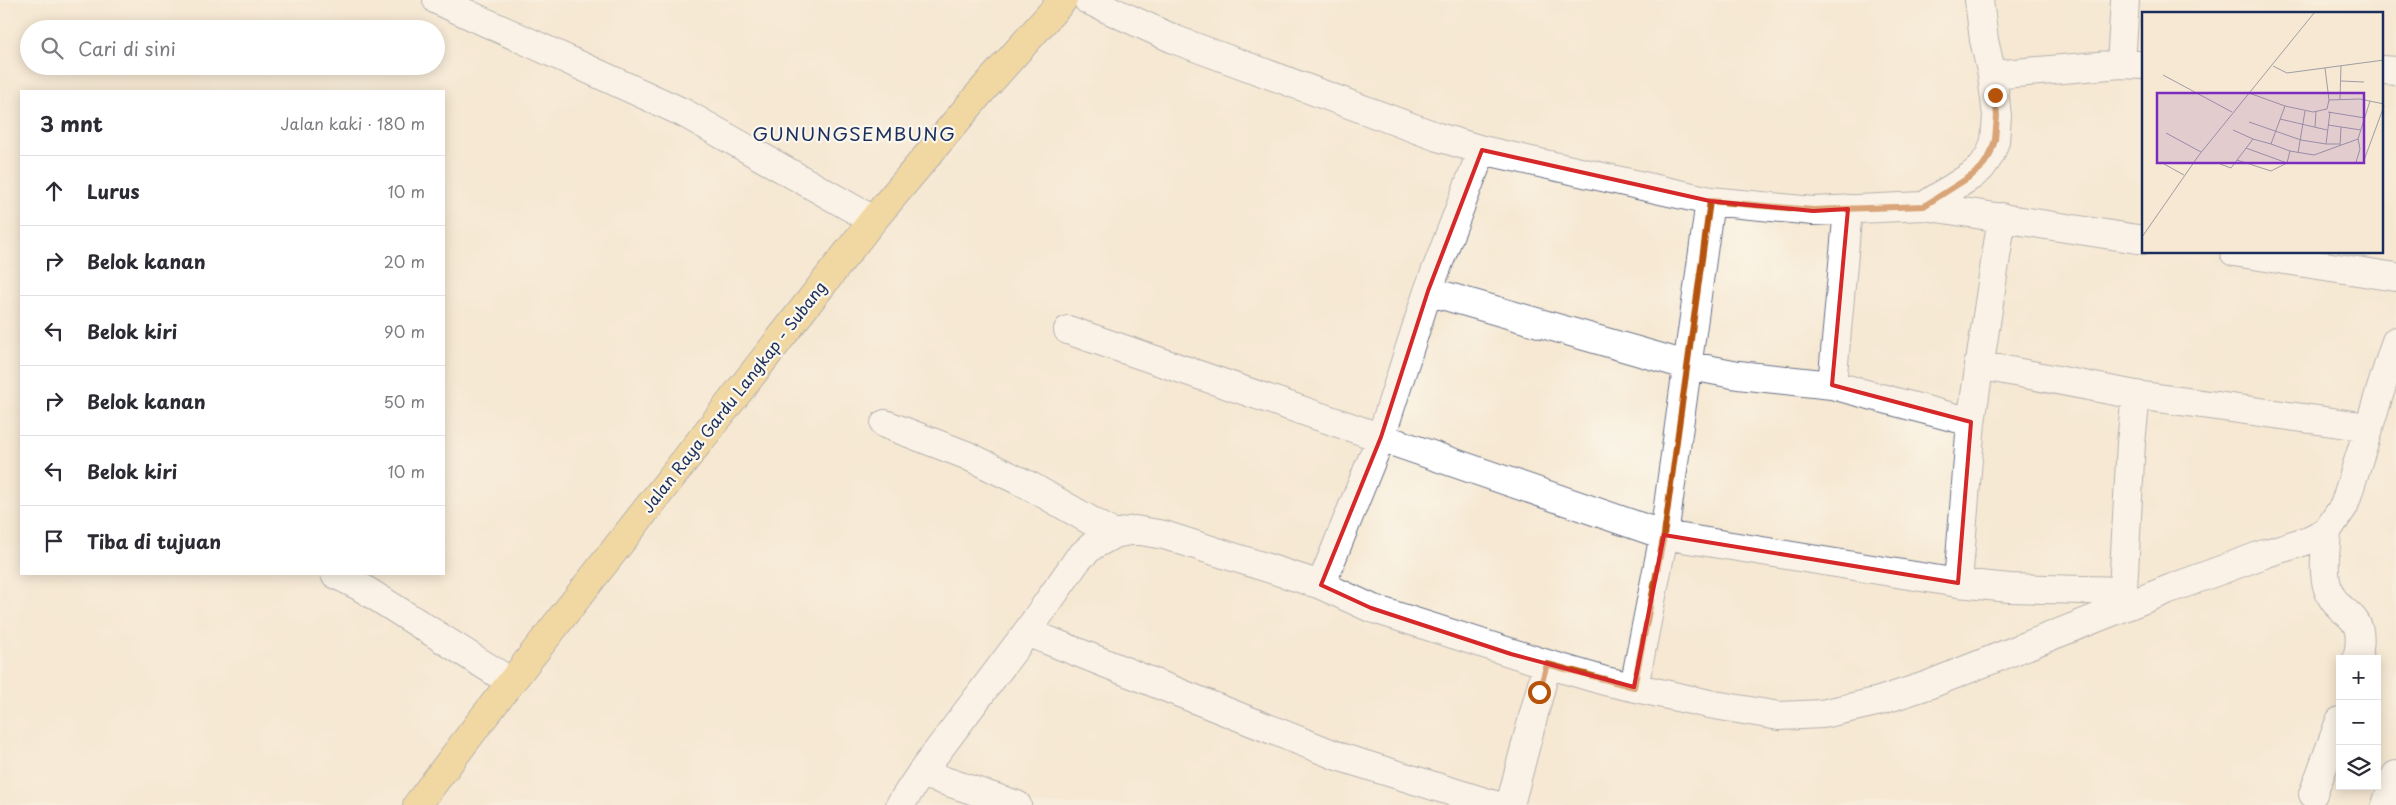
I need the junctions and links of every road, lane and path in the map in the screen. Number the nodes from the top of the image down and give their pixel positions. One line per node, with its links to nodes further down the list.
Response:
1 (437, 0): 13 (street)
2 (1063, 0): 13 (main road, Jalan Raya Gardu Langkap - Subang)
3 (1980, 0): 7 (street)
4 (2125, 0): 6 (street)
5 (1101, 5): 8 (street)
6 (2132, 65): 7 (street)
7 (1992, 75): 10 (street)
8 (1482, 150): 9 (street); 17 (street)
9 (1710, 201): 11 (street); 20 (street)
10 (1924, 206): 11 (street); 12 (street)
11 (1848, 209): 22 (street)
12 (2002, 217): 14 (street); 21 (street)
13 (873, 220): 38 (main road, Jalan Raya Gardu Langkap - Subang)
14 (2142, 240)
15 (2247, 254): 16 (street)
16 (2396, 277)
17 (1428, 291): 20 (street); 27 (street)
18 (1068, 330): 27 (street)
19 (2396, 341): 26 (street)
20 (1686, 366): 22 (street); 30 (street)
21 (1978, 366): 23 (street); 24 (street)
22 (1832, 385): 24 (street)
23 (2136, 395): 26 (street); 34 (street)
24 (1971, 422): 32 (street)
25 (885, 424): 29 (street)
26 (2369, 428): 28 (street)
27 (1381, 437): 30 (street); 33 (street)
28 (2327, 531): 34 (street); 36 (street)
29 (1114, 534): 33 (street); 35 (street)
30 (1664, 535): 32 (street); 39 (street)
31 (337, 575): 38 (street)
32 (1958, 583): 34 (street)
33 (1320, 585): 37 (street)
34 (2122, 600): 39 (street)
35 (1027, 632): 41 (street); 47 (street)
36 (2358, 655)
37 (1547, 664): 39 (street); 48 (street)
38 (511, 682): 44 (main road, Jalan Raya Gardu Langkap - Subang)
39 (1634, 687)
40 (2336, 732): 43 (street)
41 (921, 773): 45 (street); 46 (street)
42 (2396, 775): 49 (street)
43 (2314, 794)
44 (418, 805)
45 (900, 805)
46 (1017, 805)
47 (1495, 805)
48 (1510, 805)
49 (2386, 805)

